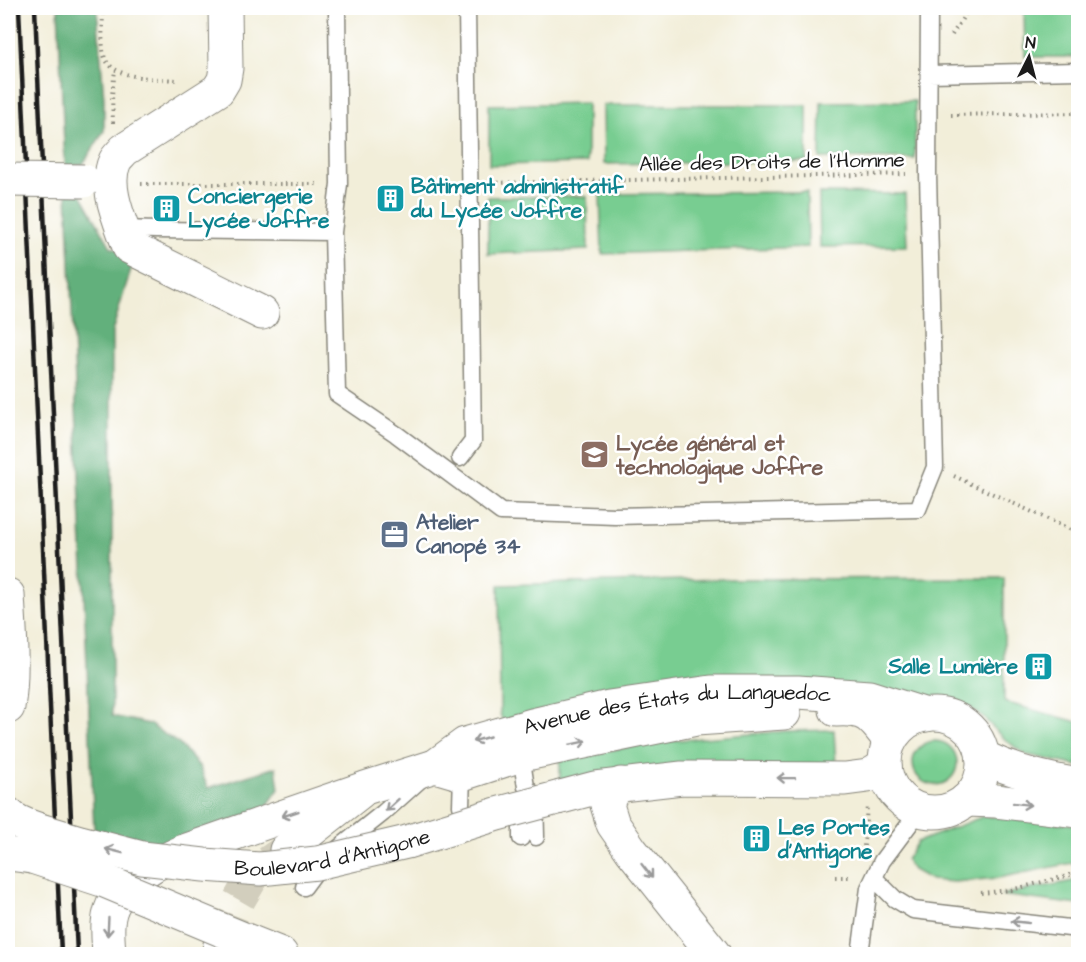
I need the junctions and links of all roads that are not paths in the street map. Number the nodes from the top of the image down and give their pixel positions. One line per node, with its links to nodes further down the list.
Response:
1 (225, 8): 9 (street)
2 (338, 8): 10 (lane)
3 (467, 8): 12 (lane)
4 (929, 8): 6 (lane)
5 (1078, 70): 6 (lane)
6 (928, 74): 10 (lane)
7 (8, 180): 8 (street, bridge)
8 (84, 181)
9 (123, 229): 10 (lane); 11 (street)
10 (333, 232)
11 (262, 313)
12 (460, 458)
13 (8, 595): 14 (street)
14 (8, 707)
15 (927, 715): 16 (street, Avenue des États du Languedoc); 17 (street); 18 (street)
16 (526, 740): 17 (street, Avenue des États du Languedoc, one-way to 17); 19 (street, Avenue des États du Languedoc); 29 (lane)
17 (887, 753): 20 (street, Boulevard d'Antigone, one-way to 20); 25 (street)
18 (983, 757): 21 (street); 23 (street)
19 (448, 770): 22 (street, Avenue des États du Languedoc); 24 (lane); 33 (lane, one-way to 33)
20 (634, 783): 30 (street, Boulevard d'Antigone, one-way to 30, bridge); 38 (street, one-way to 38)
21 (1078, 785)
22 (365, 788): 31 (street); 36 (street, Avenue des États du Languedoc, one-way to 36)
23 (966, 800): 25 (street); 26 (street, one-way to 26)
24 (461, 806)
25 (920, 810): 32 (lane)
26 (1078, 811)
27 (8, 814): 30 (street)
28 (8, 824): 30 (street)
29 (528, 838)
30 (26, 847): 35 (street, bridge)
31 (286, 850)
32 (874, 878): 34 (lane, one-way to 32); 39 (lane)
33 (304, 887)
34 (1078, 928)
35 (226, 946): 37 (street)
36 (109, 954)
37 (281, 954)
38 (714, 954)
39 (860, 954)

